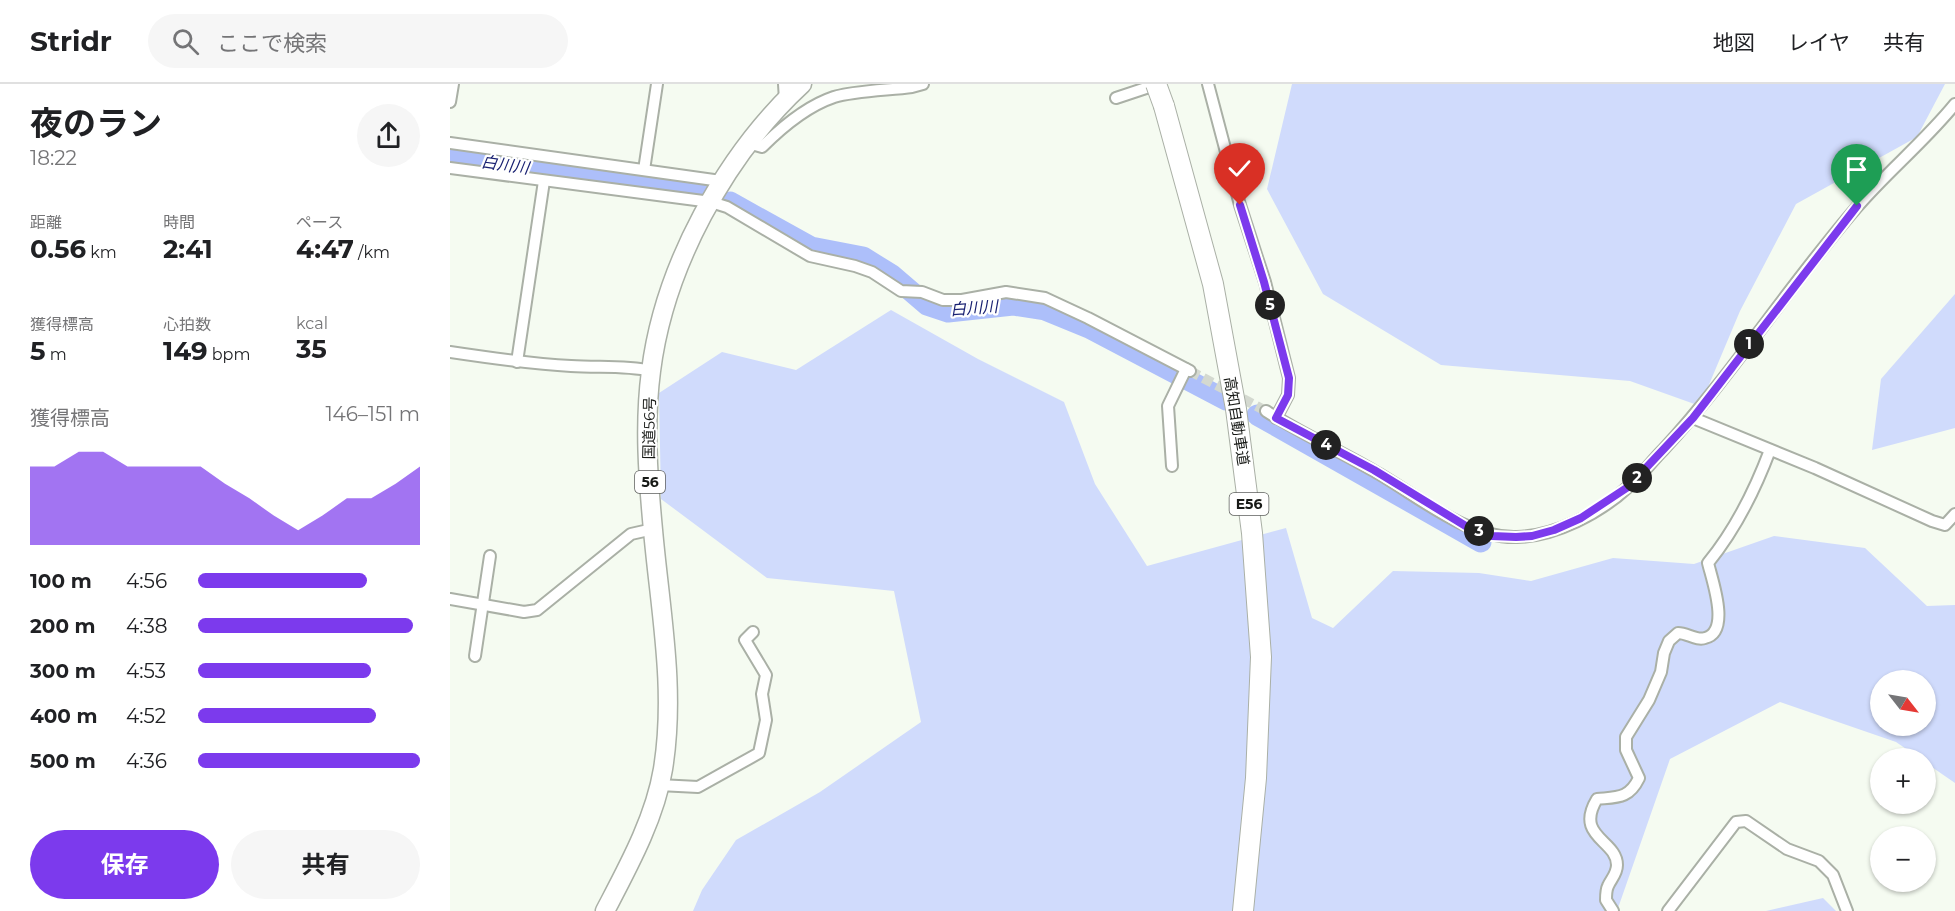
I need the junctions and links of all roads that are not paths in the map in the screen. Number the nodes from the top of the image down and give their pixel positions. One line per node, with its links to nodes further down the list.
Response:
1 (453, 84): 9 (street)
2 (657, 84): 14 (street)
3 (802, 84): 7 (highway, 国道56号 / 56)
4 (923, 84): 12 (street)
5 (1158, 84): 8 (street); 35 (highway, 高知自動車道 / E56, bridge)
6 (1208, 84): 22 (street)
7 (784, 92): 12 (highway, 国道56号 / 56)
8 (1116, 98)
9 (450, 102)
10 (1955, 104): 23 (street)
11 (450, 143): 14 (street)
12 (748, 143): 16 (highway, 国道56号 / 56)
13 (450, 168): 15 (street)
14 (644, 170): 16 (street)
15 (544, 181): 17 (street); 19 (street)
16 (721, 181): 17 (highway, 国道56号 / 56)
17 (711, 202): 20 (highway, 国道56号 / 56); 25 (street)
18 (450, 352): 19 (street)
19 (517, 362): 20 (street)
20 (651, 371): 27 (highway, 国道56号 / 56)
21 (1266, 411): 22 (street)
22 (1276, 418): 23 (street)
23 (1693, 418): 24 (street)
24 (1770, 450): 26 (street); 36 (street)
25 (1172, 466)
26 (1955, 514)
27 (653, 529): 30 (street); 33 (highway, 国道56号 / 56)
28 (490, 556): 30 (street)
29 (450, 599): 30 (street)
30 (484, 604): 32 (street)
31 (753, 632): 33 (street)
32 (476, 656)
33 (659, 784): 34 (highway, 国道56号 / 56)
34 (605, 911)
35 (1244, 911)
36 (1613, 911)
37 (1668, 911): 38 (street)
38 (1847, 911)

